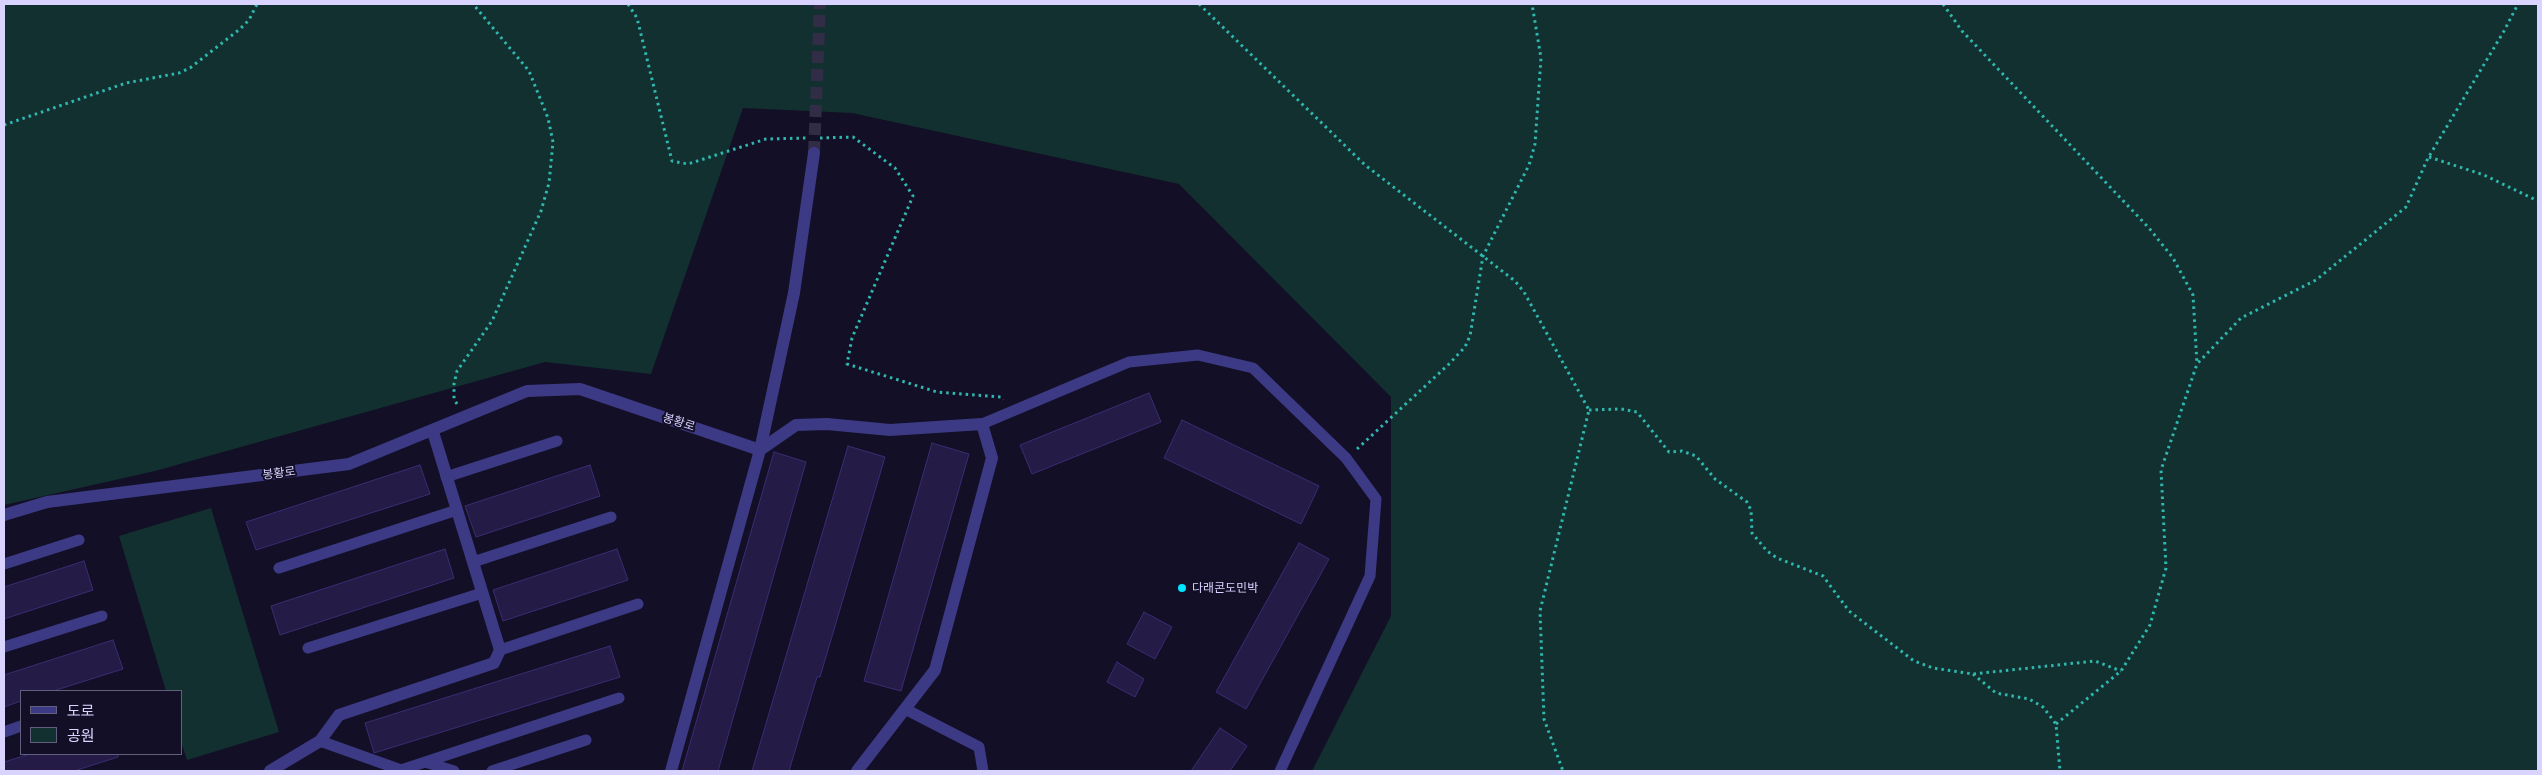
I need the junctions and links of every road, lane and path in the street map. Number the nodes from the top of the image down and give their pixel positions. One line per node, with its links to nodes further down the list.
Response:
1 (257, 4): 7 (path)
2 (473, 4): 14 (path)
3 (1199, 4): 11 (path)
4 (1532, 4): 11 (path)
5 (1943, 4): 12 (path)
6 (2518, 4): 9 (path)
7 (4, 126)
8 (814, 153): 18 (street)
9 (2428, 157): 10 (path); 12 (path)
10 (2538, 201)
11 (1483, 256): 13 (path); 19 (path)
12 (2198, 364): 34 (path)
13 (1589, 410): 35 (path); 51 (path)
14 (464, 418): 16 (street, 봉황로); 18 (street, 봉황로)
15 (982, 424): 18 (street); 19 (lane); 37 (street)
16 (433, 432): 20 (street); 22 (street, 봉황로)
17 (557, 441): 20 (lane)
18 (760, 450): 47 (street)
19 (1346, 458): 50 (lane)
20 (446, 476): 21 (street)
21 (457, 510): 25 (street); 27 (lane)
22 (4, 515)
23 (611, 517): 25 (lane)
24 (79, 540): 26 (lane)
25 (473, 562): 28 (street)
26 (4, 564)
27 (279, 568)
28 (482, 593): 32 (lane); 33 (street)
29 (638, 604): 33 (lane)
30 (102, 616): 31 (lane)
31 (4, 647)
32 (308, 648)
33 (500, 650): 42 (street)
34 (2121, 671): 35 (path); 38 (path)
35 (1973, 674): 38 (path)
36 (619, 698): 43 (lane)
37 (905, 709): 48 (street); 49 (lane)
38 (2056, 724): 52 (path)
39 (20, 726): 40 (lane)
40 (4, 732)
41 (586, 740): 46 (lane)
42 (320, 741): 43 (lane); 44 (street)
43 (425, 762): 45 (lane)
44 (270, 771)
45 (454, 771)
46 (492, 771)
47 (671, 771)
48 (857, 771)
49 (983, 771)
50 (1280, 771)
51 (1563, 771)
52 (2060, 771)

